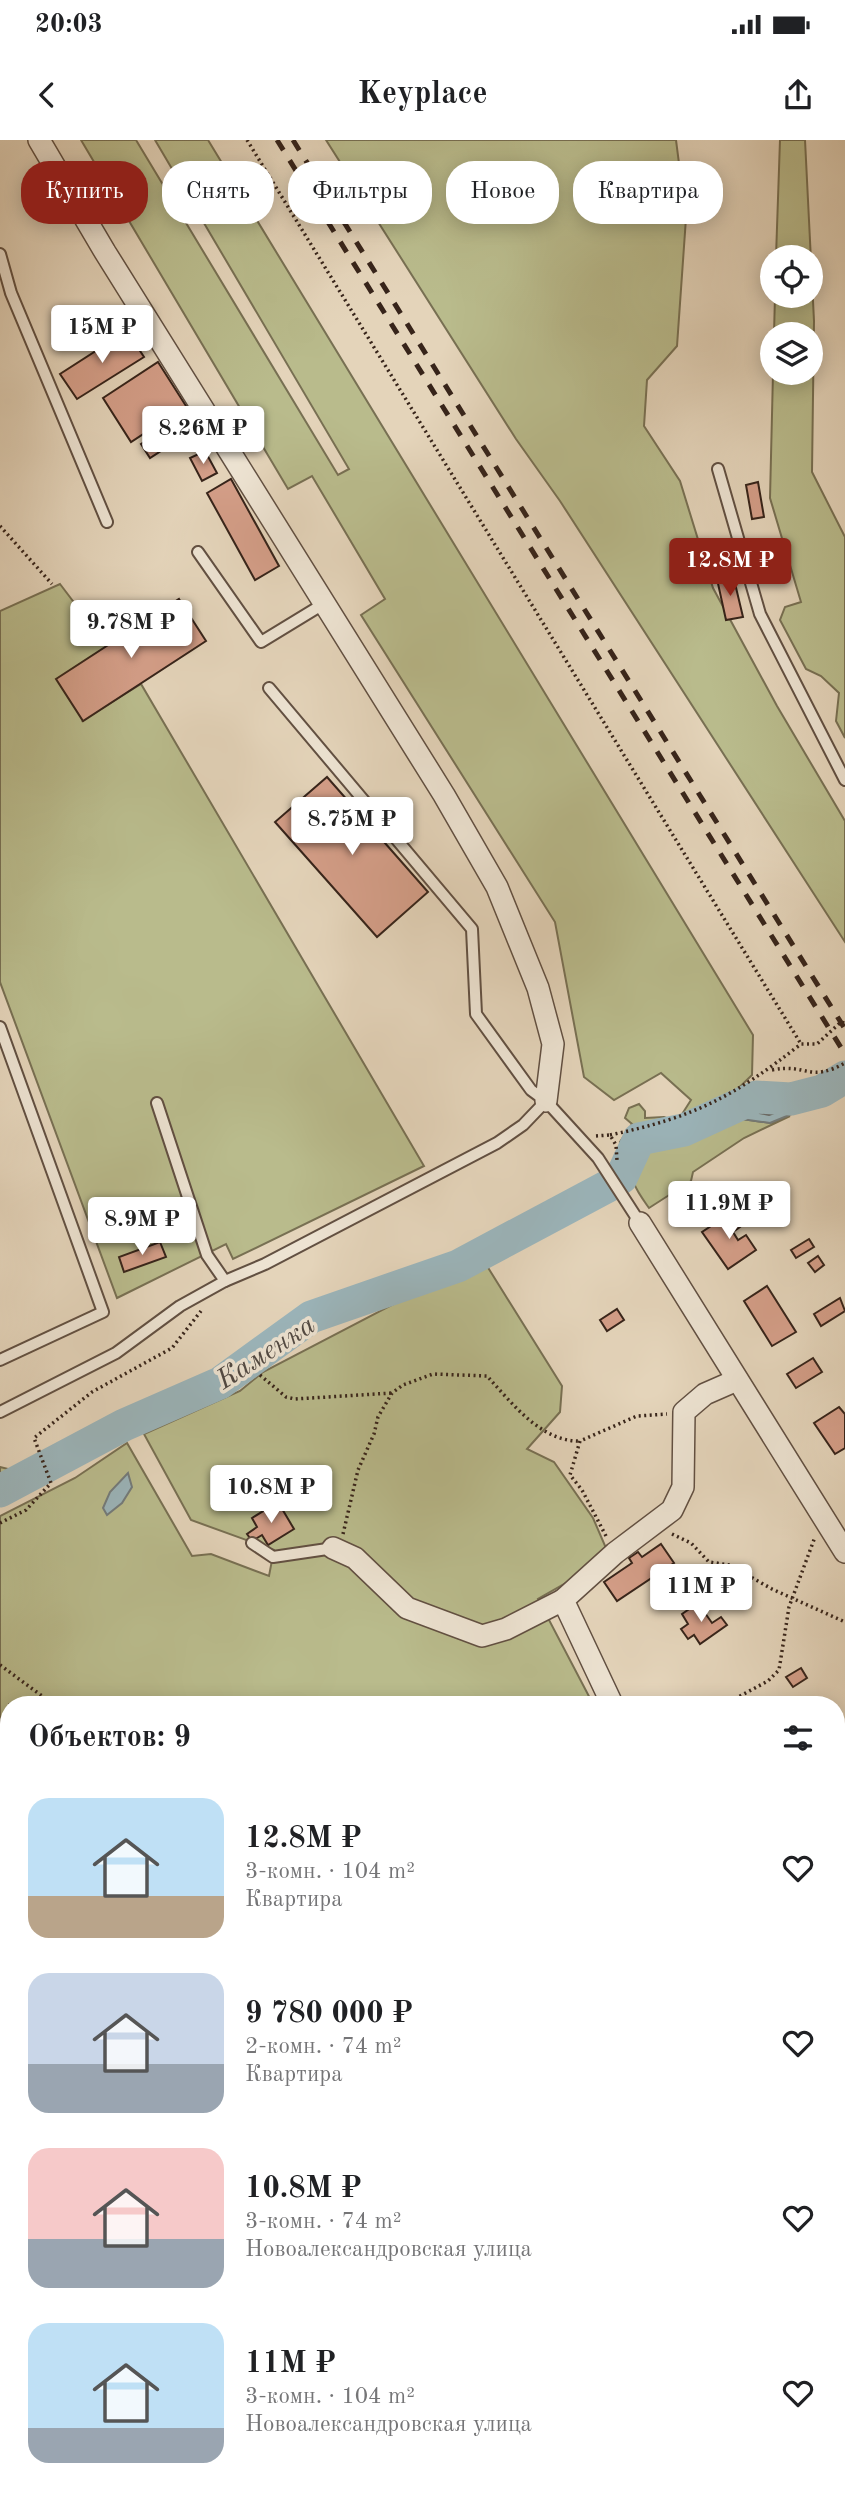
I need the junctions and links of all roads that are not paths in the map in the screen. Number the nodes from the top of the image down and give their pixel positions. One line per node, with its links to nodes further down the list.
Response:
1 (39, 140): 6 (street)
2 (0, 254): 4 (lane)
3 (718, 469): 8 (lane)
4 (107, 522)
5 (198, 552): 6 (lane)
6 (324, 603): 10 (street)
7 (269, 688): 10 (lane)
8 (845, 780)
9 (0, 1027): 14 (lane)
10 (547, 1101): 12 (lane); 13 (lane)
11 (157, 1103): 13 (lane)
12 (640, 1223): 15 (street)
13 (225, 1281): 16 (lane)
14 (0, 1360)
15 (737, 1380): 18 (street); 19 (street)
16 (0, 1412)
17 (252, 1544): 20 (lane)
18 (845, 1552)
19 (563, 1600): 21 (lane); 22 (street)
20 (407, 1608): 21 (street)
21 (482, 1636)
22 (608, 1696)

